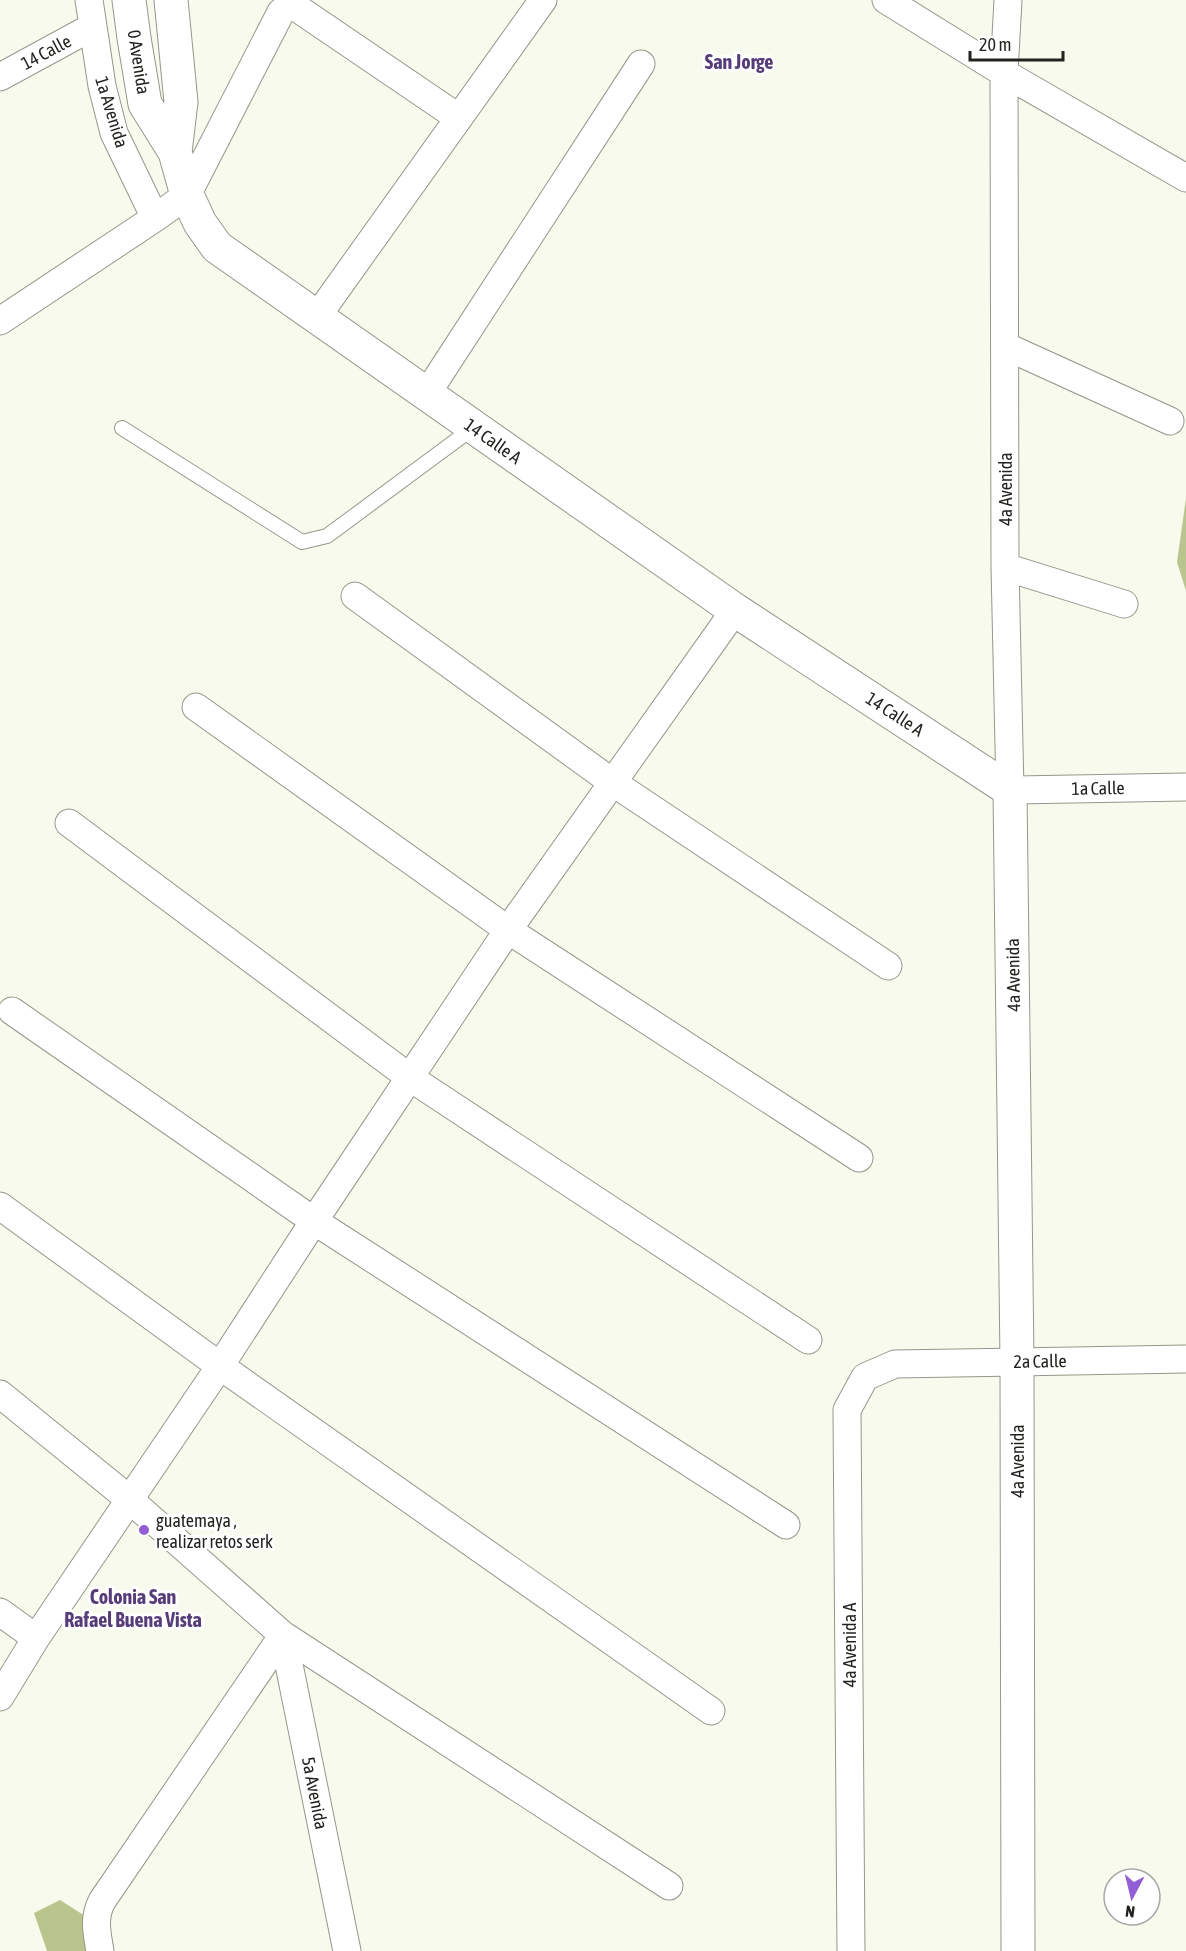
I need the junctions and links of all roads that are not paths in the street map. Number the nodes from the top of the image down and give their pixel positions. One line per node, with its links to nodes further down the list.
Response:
1 (89, 0): 7 (street, 1a Avenida)
2 (129, 0): 12 (street, 0 Avenida)
3 (171, 0): 12 (street, 0 Avenida)
4 (543, 0): 11 (street)
5 (886, 0): 9 (street)
6 (1008, 0): 9 (street, 4a Avenida)
7 (92, 27): 10 (street, 14 Calle); 15 (street, 1a Avenida)
8 (641, 64): 19 (street)
9 (1004, 73): 13 (street); 18 (street, 4a Avenida)
10 (0, 76)
11 (459, 118): 14 (street); 16 (street)
12 (176, 152): 14 (street, 0 Avenida)
13 (1186, 178)
14 (187, 195): 15 (street); 16 (street, 14 Calle A)
15 (155, 218): 17 (street)
16 (316, 318): 19 (street, 14 Calle A)
17 (0, 321)
18 (1005, 346): 20 (street); 23 (street, 4a Avenida)
19 (426, 395): 22 (street, 14 Calle A)
20 (1170, 421)
21 (122, 428): 22 (lane)
22 (473, 428): 26 (street, 14 Calle A)
23 (1005, 567): 25 (street); 30 (street, 4a Avenida)
24 (355, 596): 28 (street)
25 (1124, 604)
26 (735, 610): 28 (street); 30 (street, 14 Calle A)
27 (196, 707): 32 (street)
28 (612, 782): 32 (street); 33 (street)
29 (1186, 787): 30 (street, 1a Calle)
30 (1010, 790): 41 (street, 4a Avenida)
31 (69, 822): 35 (street)
32 (508, 930): 35 (street); 36 (street)
33 (888, 966)
34 (12, 1011): 38 (street)
35 (409, 1077): 38 (street); 39 (street)
36 (859, 1158)
37 (0, 1206): 43 (street)
38 (314, 1221): 43 (street); 46 (street)
39 (808, 1340)
40 (1186, 1359): 41 (street, 2a Calle)
41 (1017, 1361): 42 (street, 2a Calle); 56 (street, 4a Avenida)
42 (895, 1364): 55 (street, 4a Avenida A)
43 (220, 1366): 45 (street); 51 (street)
44 (0, 1394): 45 (street)
45 (129, 1499): 48 (street); 49 (street)
46 (786, 1525)
47 (0, 1612): 49 (street)
48 (283, 1635): 52 (street); 53 (street); 54 (street, 5a Avenida)
49 (36, 1638): 50 (street)
50 (0, 1697)
51 (711, 1711)
52 (669, 1886)
53 (100, 1951)
54 (347, 1951)
55 (851, 1951)
56 (1018, 1951)

